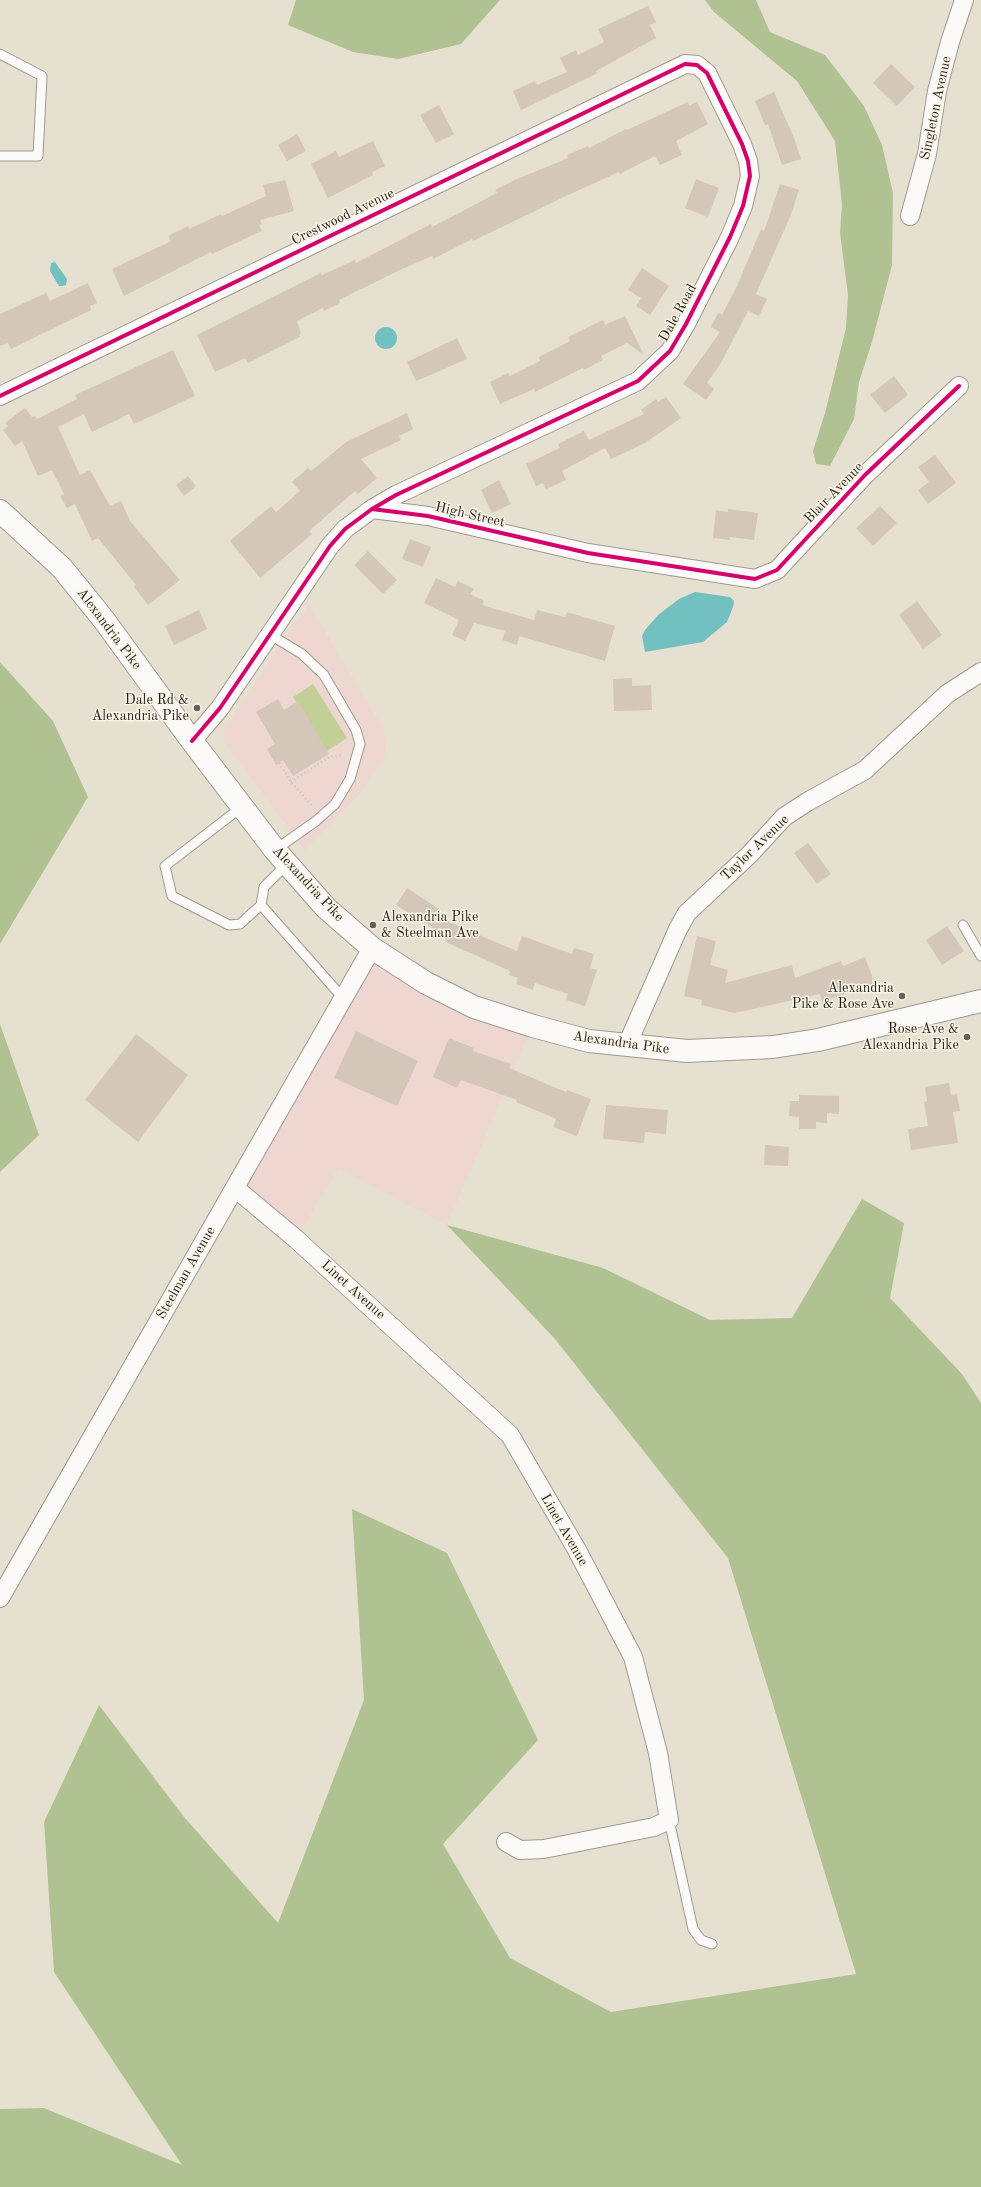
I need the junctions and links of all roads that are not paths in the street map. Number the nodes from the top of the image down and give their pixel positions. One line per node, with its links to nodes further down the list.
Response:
1 (964, 0): 5 (street, Singleton Avenue)
2 (0, 54): 4 (lane)
3 (697, 65): 7 (street, Crestwood Avenue); 8 (street, Dale Road)
4 (0, 156)
5 (910, 216)
6 (959, 386): 10 (street, Blair Avenue)
7 (0, 396)
8 (372, 509): 10 (street, High Street); 11 (street)
9 (0, 510): 13 (main road, Alexandria Pike)
10 (712, 572)
11 (269, 634): 13 (street); 15 (lane)
12 (981, 672): 22 (street, Taylor Avenue)
13 (192, 741): 14 (main road, Alexandria Pike)
14 (243, 806): 15 (main road, Alexandria Pike); 16 (lane)
15 (281, 857): 16 (lane); 18 (main road, Alexandria Pike)
16 (261, 905): 20 (lane)
17 (963, 926): 19 (lane)
18 (372, 948): 20 (street, Steelman Avenue); 22 (main road, Alexandria Pike)
19 (981, 956)
20 (343, 998): 23 (street, Steelman Avenue)
21 (981, 1001): 22 (main road, Alexandria Pike)
22 (627, 1045)
23 (235, 1188): 24 (street, Steelman Avenue); 25 (street, Linet Avenue)
24 (0, 1598)
25 (669, 1820): 26 (street); 27 (lane)
26 (506, 1842)
27 (712, 1944)

